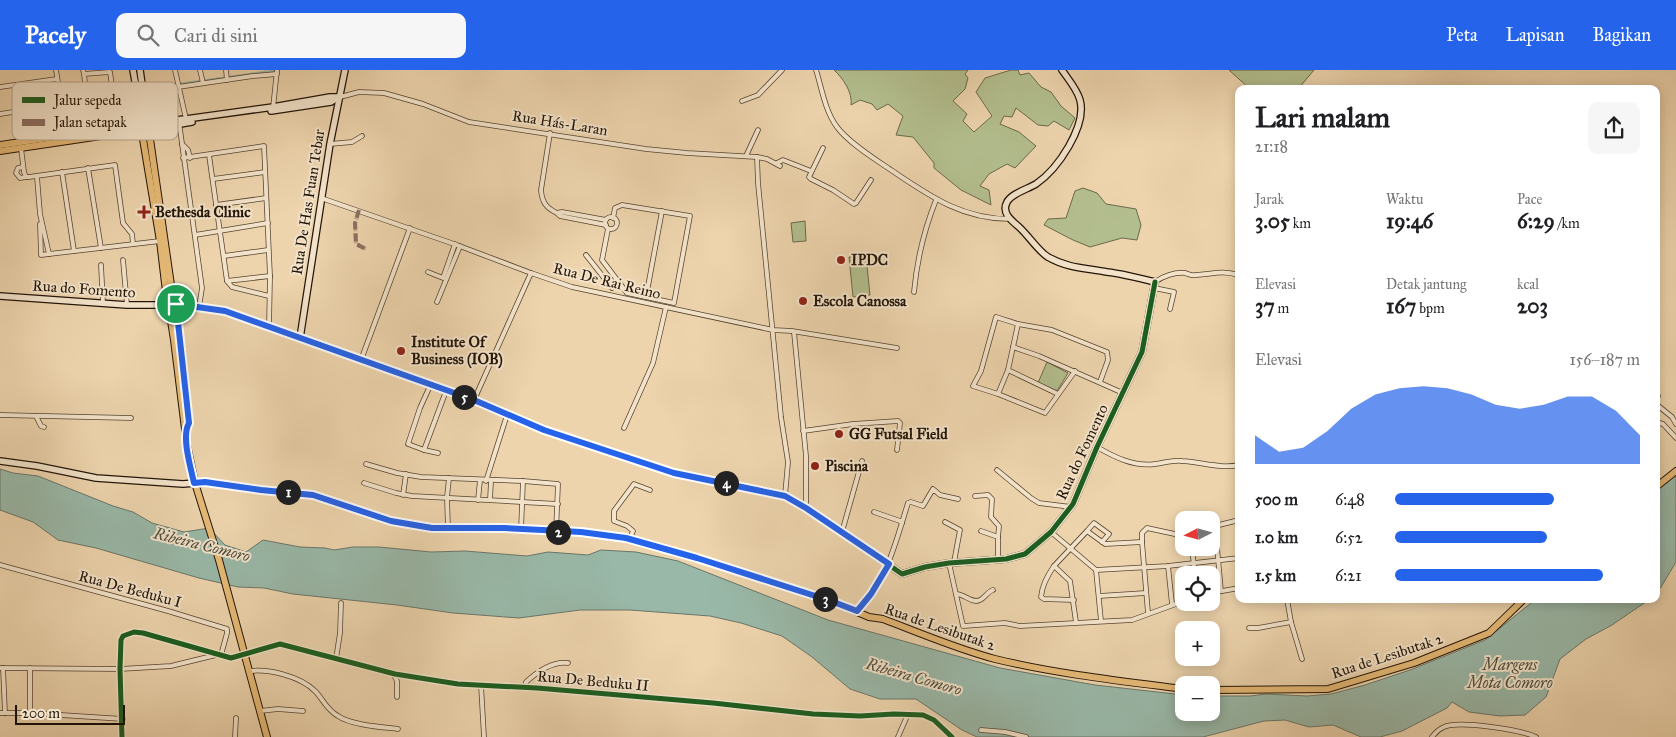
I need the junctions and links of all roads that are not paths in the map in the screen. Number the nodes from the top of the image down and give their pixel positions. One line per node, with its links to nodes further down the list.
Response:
1 (56, 70): 12 (street)
2 (200, 70): 13 (street)
3 (226, 70): 11 (street)
4 (345, 70): 19 (street, Rua De Has Fuan Tebar)
5 (782, 70): 20 (street)
6 (816, 70): 53 (street)
7 (1062, 70): 58 (street)
8 (84, 72): 16 (street)
9 (252, 72): 10 (street); 11 (street)
10 (277, 72): 21 (street)
11 (227, 78): 13 (street)
12 (57, 79): 14 (street); 15 (street)
13 (202, 81): 17 (street)
14 (36, 82)
15 (57, 82)
16 (111, 82)
17 (178, 85)
18 (178, 88): 22 (street)
19 (339, 97): 21 (street, Rua Hás-Laran); 25 (street, Rua Hás-Laran); 32 (street, Rua De Has Fuan Tebar)
20 (742, 101)
21 (273, 109): 22 (street, Rua Hás-Laran); 23 (street, Rua Hás-Laran)
22 (186, 119): 23 (street, Rua Hás-Laran)
23 (179, 122): 31 (street)
24 (758, 130): 38 (street)
25 (550, 133): 38 (street, Rua Hás-Laran); 60 (street)
26 (362, 136): 32 (street)
27 (51, 140): 34 (main road, Rua Hás-Laran)
28 (64, 140): 34 (main road, Rua Hás-Laran)
29 (142, 140): 64 (main road)
30 (148, 140): 89 (main road)
31 (182, 144): 40 (street); 41 (street)
32 (330, 144): 52 (street, Rua De Has Fuan Tebar)
33 (0, 145): 34 (main road, Rua Hás-Laran)
34 (24, 145): 36 (main road, Rua Hás-Laran); 42 (street)
35 (823, 148): 44 (street)
36 (0, 151)
37 (209, 155): 41 (street); 46 (street); 49 (street)
38 (746, 156): 39 (street, Rua Hás-Laran)
39 (757, 157): 44 (street, Rua Hás-Laran); 96 (street)
40 (184, 158): 41 (street); 63 (street)
41 (190, 158)
42 (23, 167): 47 (street); 47 (street)
43 (88, 168): 45 (street); 65 (street); 68 (street)
44 (812, 171): 50 (street)
45 (62, 172): 48 (street); 70 (street)
46 (265, 172): 49 (street); 51 (street)
47 (26, 177): 48 (street)
48 (37, 177): 56 (street)
49 (212, 179): 54 (street)
50 (871, 180)
51 (266, 198): 54 (street); 59 (street)
52 (321, 198): 61 (street, Rua De Rai Reino); 98 (street, Rua De Has Fuan Tebar)
53 (936, 200): 58 (street); 83 (street)
54 (216, 205): 62 (street)
55 (662, 211): 57 (street); 86 (street); 86 (street)
56 (40, 214): 71 (street); 71 (street)
57 (613, 218): 60 (street); 60 (street)
58 (1010, 219): 82 (street)
59 (268, 224): 62 (street); 69 (street)
60 (607, 225): 81 (street)
61 (410, 228): 66 (street, Rua De Rai Reino); 101 (street)
62 (220, 231): 63 (street); 73 (street)
63 (194, 235): 91 (street)
64 (160, 241): 65 (street); 89 (main road)
65 (133, 244): 68 (street)
66 (455, 244): 67 (street, Rua De Rai Reino); 76 (street)
67 (460, 246): 77 (street, Rua De Rai Reino); 87 (street)
68 (101, 248): 70 (street)
69 (268, 250): 73 (street); 79 (street)
70 (74, 251): 71 (street)
71 (49, 254)
72 (586, 255): 81 (street)
73 (224, 256): 80 (street)
74 (123, 260): 90 (street)
75 (101, 265): 88 (street)
76 (428, 272)
77 (531, 273): 92 (street, Rua De Rai Reino); 110 (street)
78 (1235, 274): 82 (street)
79 (270, 276): 80 (street); 85 (street)
80 (227, 281): 85 (street)
81 (618, 282): 86 (street)
82 (1155, 285): 93 (street); 107 (street, Rua do Fomento)
83 (914, 292)
84 (0, 296): 88 (street, Rua do Fomento)
85 (270, 296): 95 (street)
86 (646, 297)
87 (437, 302)
88 (103, 303): 90 (street, Rua do Fomento)
89 (171, 304): 90 (street, Rua do Fomento); 91 (street, Rua do Fomento); 139 (main road)
90 (127, 305)
91 (199, 307): 95 (street, Rua do Fomento)
92 (666, 307): 96 (street, Rua De Rai Reino); 119 (street)
93 (1170, 309)
94 (1018, 324): 99 (street); 104 (street); 108 (street)
95 (269, 327): 98 (street, Rua do Fomento)
96 (773, 330): 97 (street, Rua De Rai Reino); 142 (street)
97 (794, 332): 100 (street, Rua De Rai Reino); 120 (street)
98 (300, 338): 101 (street, Rua do Fomento)
99 (1013, 347): 102 (street); 103 (street)
100 (897, 348)
101 (361, 360): 105 (street, Rua do Fomento)
102 (1008, 370): 108 (street); 109 (street)
103 (1075, 371): 104 (street); 109 (street)
104 (1100, 382): 107 (street)
105 (430, 386): 106 (street, Rua do Fomento); 123 (street)
106 (446, 392): 110 (street, Rua do Fomento); 123 (street)
107 (1123, 393): 122 (street, Rua do Fomento)
108 (998, 394): 109 (street)
109 (1058, 394)
110 (474, 400): 113 (street, Rua do Fomento)
111 (1660, 407): 117 (street)
112 (0, 415): 114 (street)
113 (507, 415): 135 (street); 142 (street, Rua do Fomento)
114 (36, 416): 115 (street); 118 (street)
115 (131, 418)
116 (1660, 423): 121 (street)
117 (1676, 424)
118 (44, 427)
119 (624, 428)
120 (804, 431): 124 (street); 151 (street)
121 (1676, 438)
122 (1097, 447): 129 (street); 150 (street, Rua do Fomento)
123 (424, 450): 125 (street)
124 (897, 450)
125 (438, 453)
126 (862, 461): 160 (street)
127 (0, 462): 139 (street)
128 (366, 464): 132 (street)
129 (1235, 466)
130 (997, 470): 150 (street)
131 (1676, 472): 138 (main road)
132 (406, 474): 133 (street); 141 (street)
133 (449, 478): 134 (street); 144 (street)
134 (480, 480): 135 (street); 146 (street)
135 (489, 481): 136 (street); 147 (street)
136 (523, 481): 148 (street); 149 (street)
137 (364, 483): 141 (street)
138 (1660, 484)
139 (196, 487): 156 (main road, Rua de Lesibutak 2); 200 (main road)
140 (650, 490): 165 (street)
141 (403, 495): 144 (street)
142 (785, 496): 151 (street, Rua do Fomento)
143 (974, 496): 164 (street)
144 (447, 497): 146 (street); 156 (street)
145 (958, 499): 155 (street)
146 (478, 500): 147 (street)
147 (490, 500): 148 (street)
148 (522, 502): 149 (street); 157 (street)
149 (558, 504): 159 (street)
150 (1071, 507): 161 (street, Rua do Fomento)
151 (806, 508): 160 (street, Rua do Fomento)
152 (874, 512): 155 (street)
153 (1235, 521): 172 (street)
154 (945, 522): 173 (street)
155 (902, 523): 175 (street)
156 (448, 529): 157 (main road, Rua de Lesibutak 2)
157 (521, 530): 159 (main road, Rua de Lesibutak 2)
158 (981, 531): 164 (street)
159 (556, 532): 165 (main road, Rua de Lesibutak 2)
160 (842, 532): 175 (street, Rua do Fomento)
161 (1051, 532): 168 (street); 171 (street, Rua do Fomento)
162 (1087, 532): 166 (street); 166 (street); 168 (street)
163 (1175, 534): 167 (street)
164 (998, 537): 171 (street)
165 (630, 539): 194 (main road, Rua de Lesibutak 2)
166 (1102, 542): 167 (street)
167 (1142, 542): 180 (street)
168 (1071, 549): 177 (street); 181 (street)
169 (1193, 556): 174 (street)
170 (1235, 558): 172 (street)
171 (998, 559): 173 (street, Rua do Fomento)
172 (1218, 560): 174 (street); 184 (street)
173 (951, 562): 175 (street, Rua do Fomento); 186 (street)
174 (1194, 563): 178 (street); 179 (street)
175 (889, 564): 194 (street)
176 (0, 566): 201 (street, Rua De Beduku I)
177 (1054, 566): 188 (street); 188 (street)
178 (1168, 566): 180 (street); 193 (street)
179 (1194, 566)
180 (1144, 567): 181 (street); 185 (street)
181 (1096, 570): 187 (street)
182 (1235, 589): 184 (street)
183 (993, 590): 186 (street)
184 (1221, 591)
185 (1146, 593): 187 (street); 195 (street)
186 (956, 594): 197 (street)
187 (1099, 596): 196 (street)
188 (1074, 600): 197 (street)
189 (341, 603): 202 (street)
190 (1175, 603): 193 (street)
191 (1288, 603): 198 (street)
192 (1520, 603): 213 (main road, Rua de Lesibutak 2)
193 (1172, 604): 195 (street)
194 (857, 611): 212 (main road, Rua de Lesibutak 2)
195 (1148, 613): 196 (street)
196 (1100, 621): 197 (street)
197 (1076, 622)
198 (1291, 622): 199 (street); 203 (street)
199 (1248, 628)
200 (245, 653): 201 (street); 202 (street, Rua De Beduku II); 208 (main road)
201 (219, 655): 207 (street); 207 (street)
202 (336, 658): 209 (street, Rua De Beduku II)
203 (1302, 659)
204 (568, 663): 211 (street)
205 (2, 668): 206 (street); 218 (street)
206 (30, 668): 207 (street); 217 (street)
207 (120, 669): 221 (street)
208 (250, 671): 215 (main road); 222 (street)
209 (392, 673): 210 (street, Rua De Beduku II); 214 (street)
210 (481, 685): 211 (street, Rua De Beduku II); 227 (street)
211 (525, 687): 219 (street, Rua De Beduku II)
212 (1175, 688)
213 (1220, 690)
214 (397, 697)
215 (260, 711): 216 (street); 226 (main road)
216 (303, 711)
217 (30, 713): 218 (street); 221 (street)
218 (3, 714)
219 (908, 714): 228 (street); 229 (street, Rua De Beduku II)
220 (236, 718): 225 (street)
221 (123, 719): 224 (street)
222 (398, 729)
223 (981, 730): 230 (street)
224 (122, 737)
225 (234, 737)
226 (267, 737)
227 (484, 737)
228 (898, 737)
229 (952, 737)
230 (1026, 737)
231 (1432, 737): 232 (street)
232 (1536, 737)

